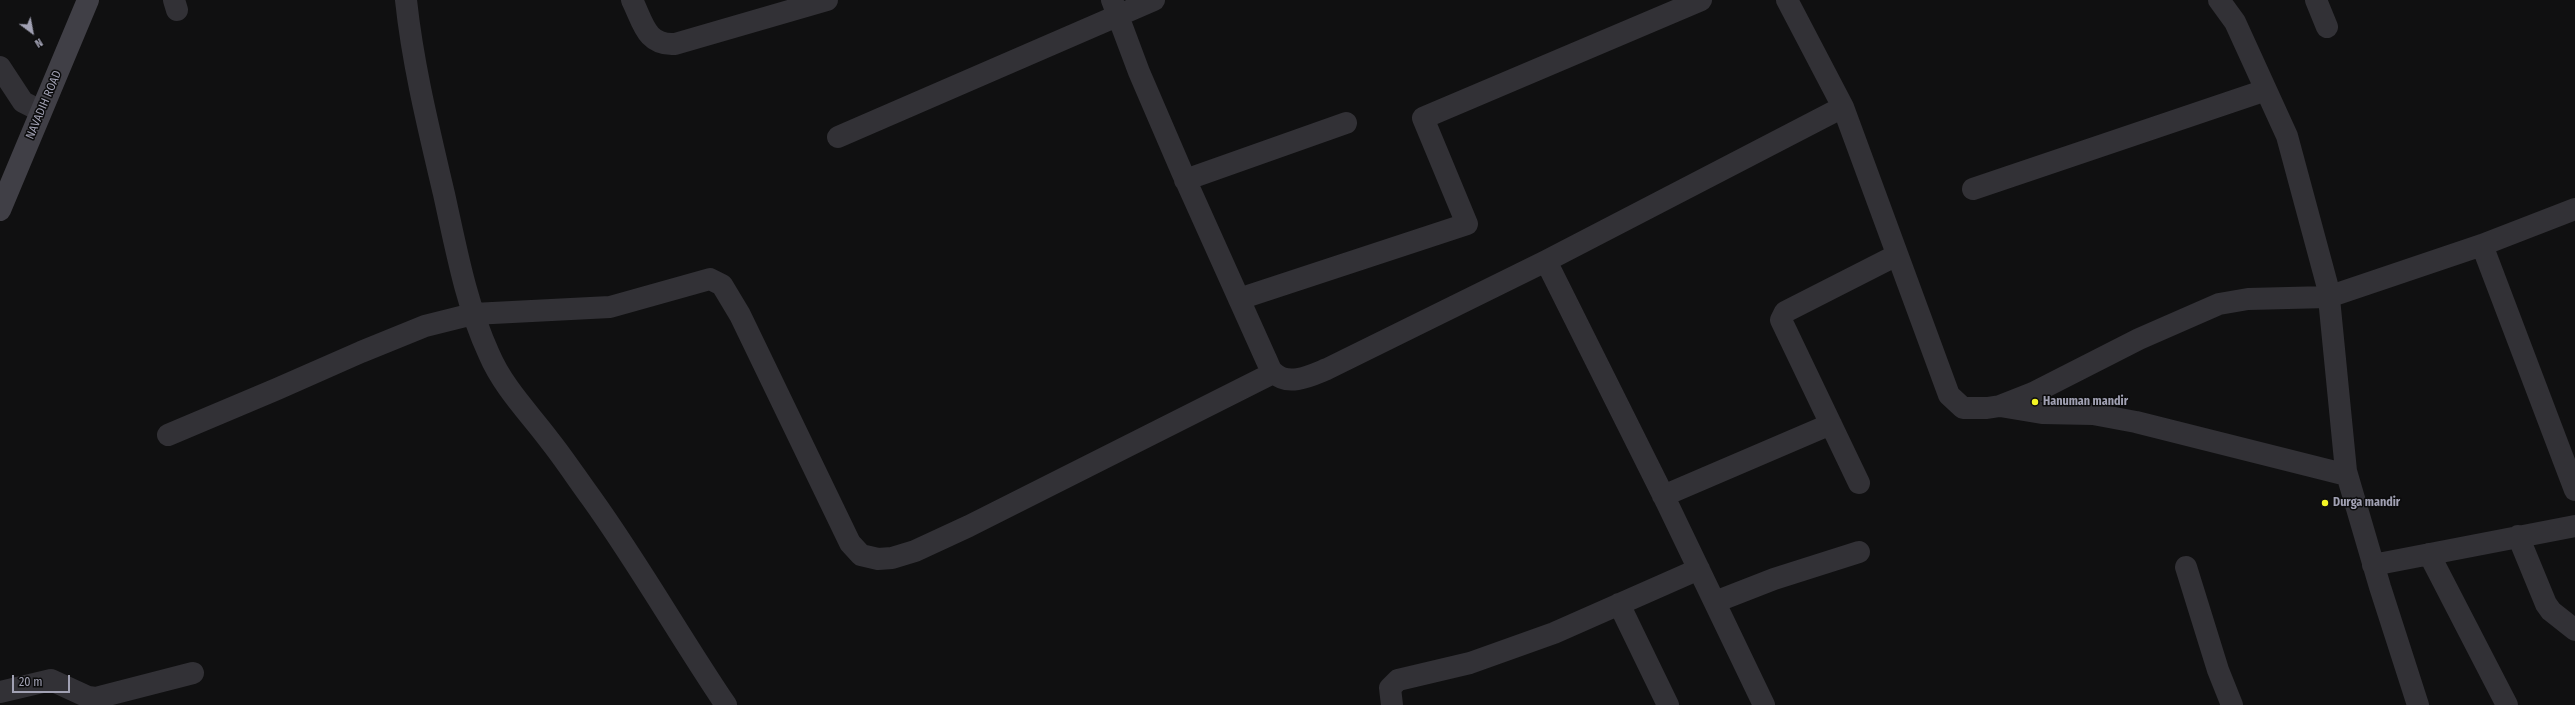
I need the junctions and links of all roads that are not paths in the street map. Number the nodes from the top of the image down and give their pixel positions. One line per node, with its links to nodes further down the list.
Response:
1 (88, 0): 15 (main road, NAVADIH ROAD)
2 (406, 0): 27 (street)
3 (632, 0): 4 (street)
4 (827, 0)
5 (1154, 0): 10 (street)
6 (1701, 0): 26 (street)
7 (1787, 0): 14 (street)
8 (2220, 0): 13 (street)
9 (2316, 0): 11 (street)
10 (1115, 8): 17 (street); 18 (street)
11 (2327, 26)
12 (0, 67): 15 (street)
13 (2266, 90): 19 (street); 25 (street)
14 (1843, 107): 23 (street); 24 (street)
15 (42, 111): 21 (main road, NAVADIH ROAD)
16 (1346, 122): 18 (street)
17 (838, 137)
18 (1185, 180): 26 (street)
19 (1973, 189)
20 (2575, 209): 22 (street)
21 (0, 210)
22 (2482, 245): 25 (street); 34 (street)
23 (1897, 255): 29 (street); 30 (street)
24 (1546, 262): 28 (street); 35 (street)
25 (2328, 296): 29 (street); 32 (street)
26 (1239, 298): 28 (street)
27 (473, 314): 28 (street); 31 (street); 48 (street)
28 (1274, 373)
29 (2000, 406): 32 (street)
30 (1831, 424): 33 (street); 35 (street)
31 (168, 435)
32 (2347, 475): 40 (street)
33 (1859, 483)
34 (2575, 490)
35 (1664, 496): 42 (street)
36 (2575, 526): 37 (street)
37 (2518, 536): 39 (street); 45 (street)
38 (1859, 552): 43 (street)
39 (2429, 554): 40 (street); 54 (street)
40 (2373, 565): 53 (street)
41 (2186, 567): 52 (street)
42 (1698, 569): 43 (street); 44 (street)
43 (1715, 602): 51 (street)
44 (1618, 604): 49 (street); 50 (street)
45 (2575, 630)
46 (193, 673): 47 (street)
47 (0, 692)
48 (726, 705)
49 (1392, 705)
50 (1668, 705)
51 (1764, 705)
52 (2232, 705)
53 (2418, 705)
54 (2507, 705)

